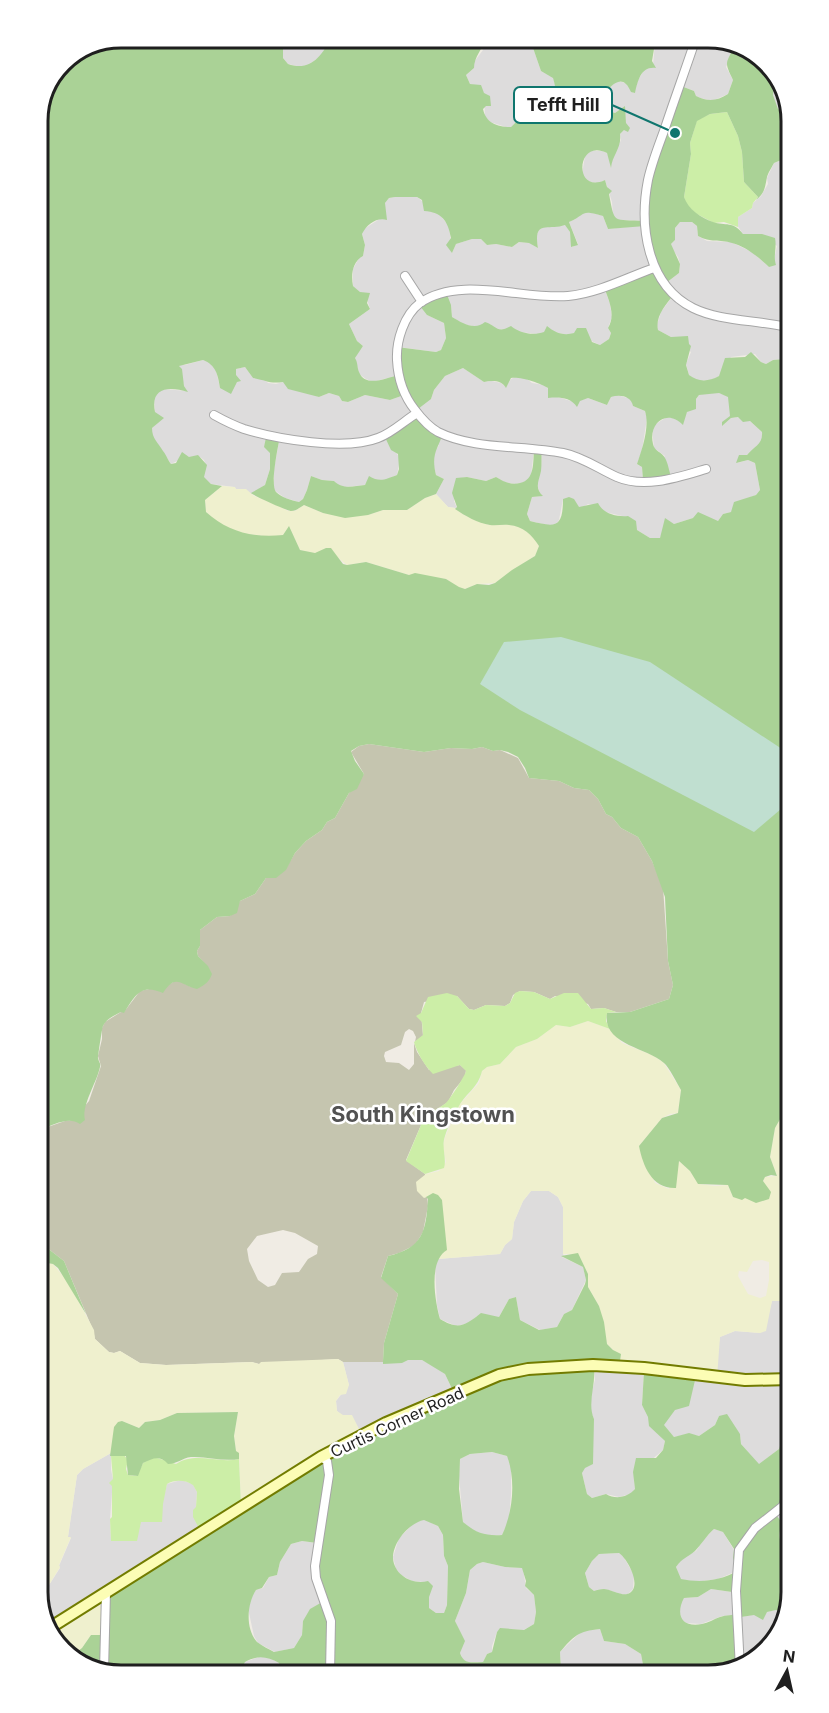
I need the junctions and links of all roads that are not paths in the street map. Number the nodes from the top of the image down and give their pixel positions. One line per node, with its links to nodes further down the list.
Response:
1 (693, 48): 2 (street)
2 (654, 268): 4 (street); 5 (street)
3 (405, 276): 4 (street)
4 (422, 302): 6 (street)
5 (781, 326)
6 (417, 413): 7 (street); 8 (street)
7 (214, 415)
8 (706, 469)
9 (781, 1379): 10 (street, Curtis Corner Road)
10 (321, 1457): 12 (street, Curtis Corner Road); 16 (street)
11 (781, 1508): 14 (street)
12 (106, 1592): 13 (street, Curtis Corner Road); 15 (street)
13 (56, 1624)
14 (739, 1657)
15 (104, 1663)
16 (330, 1665)

